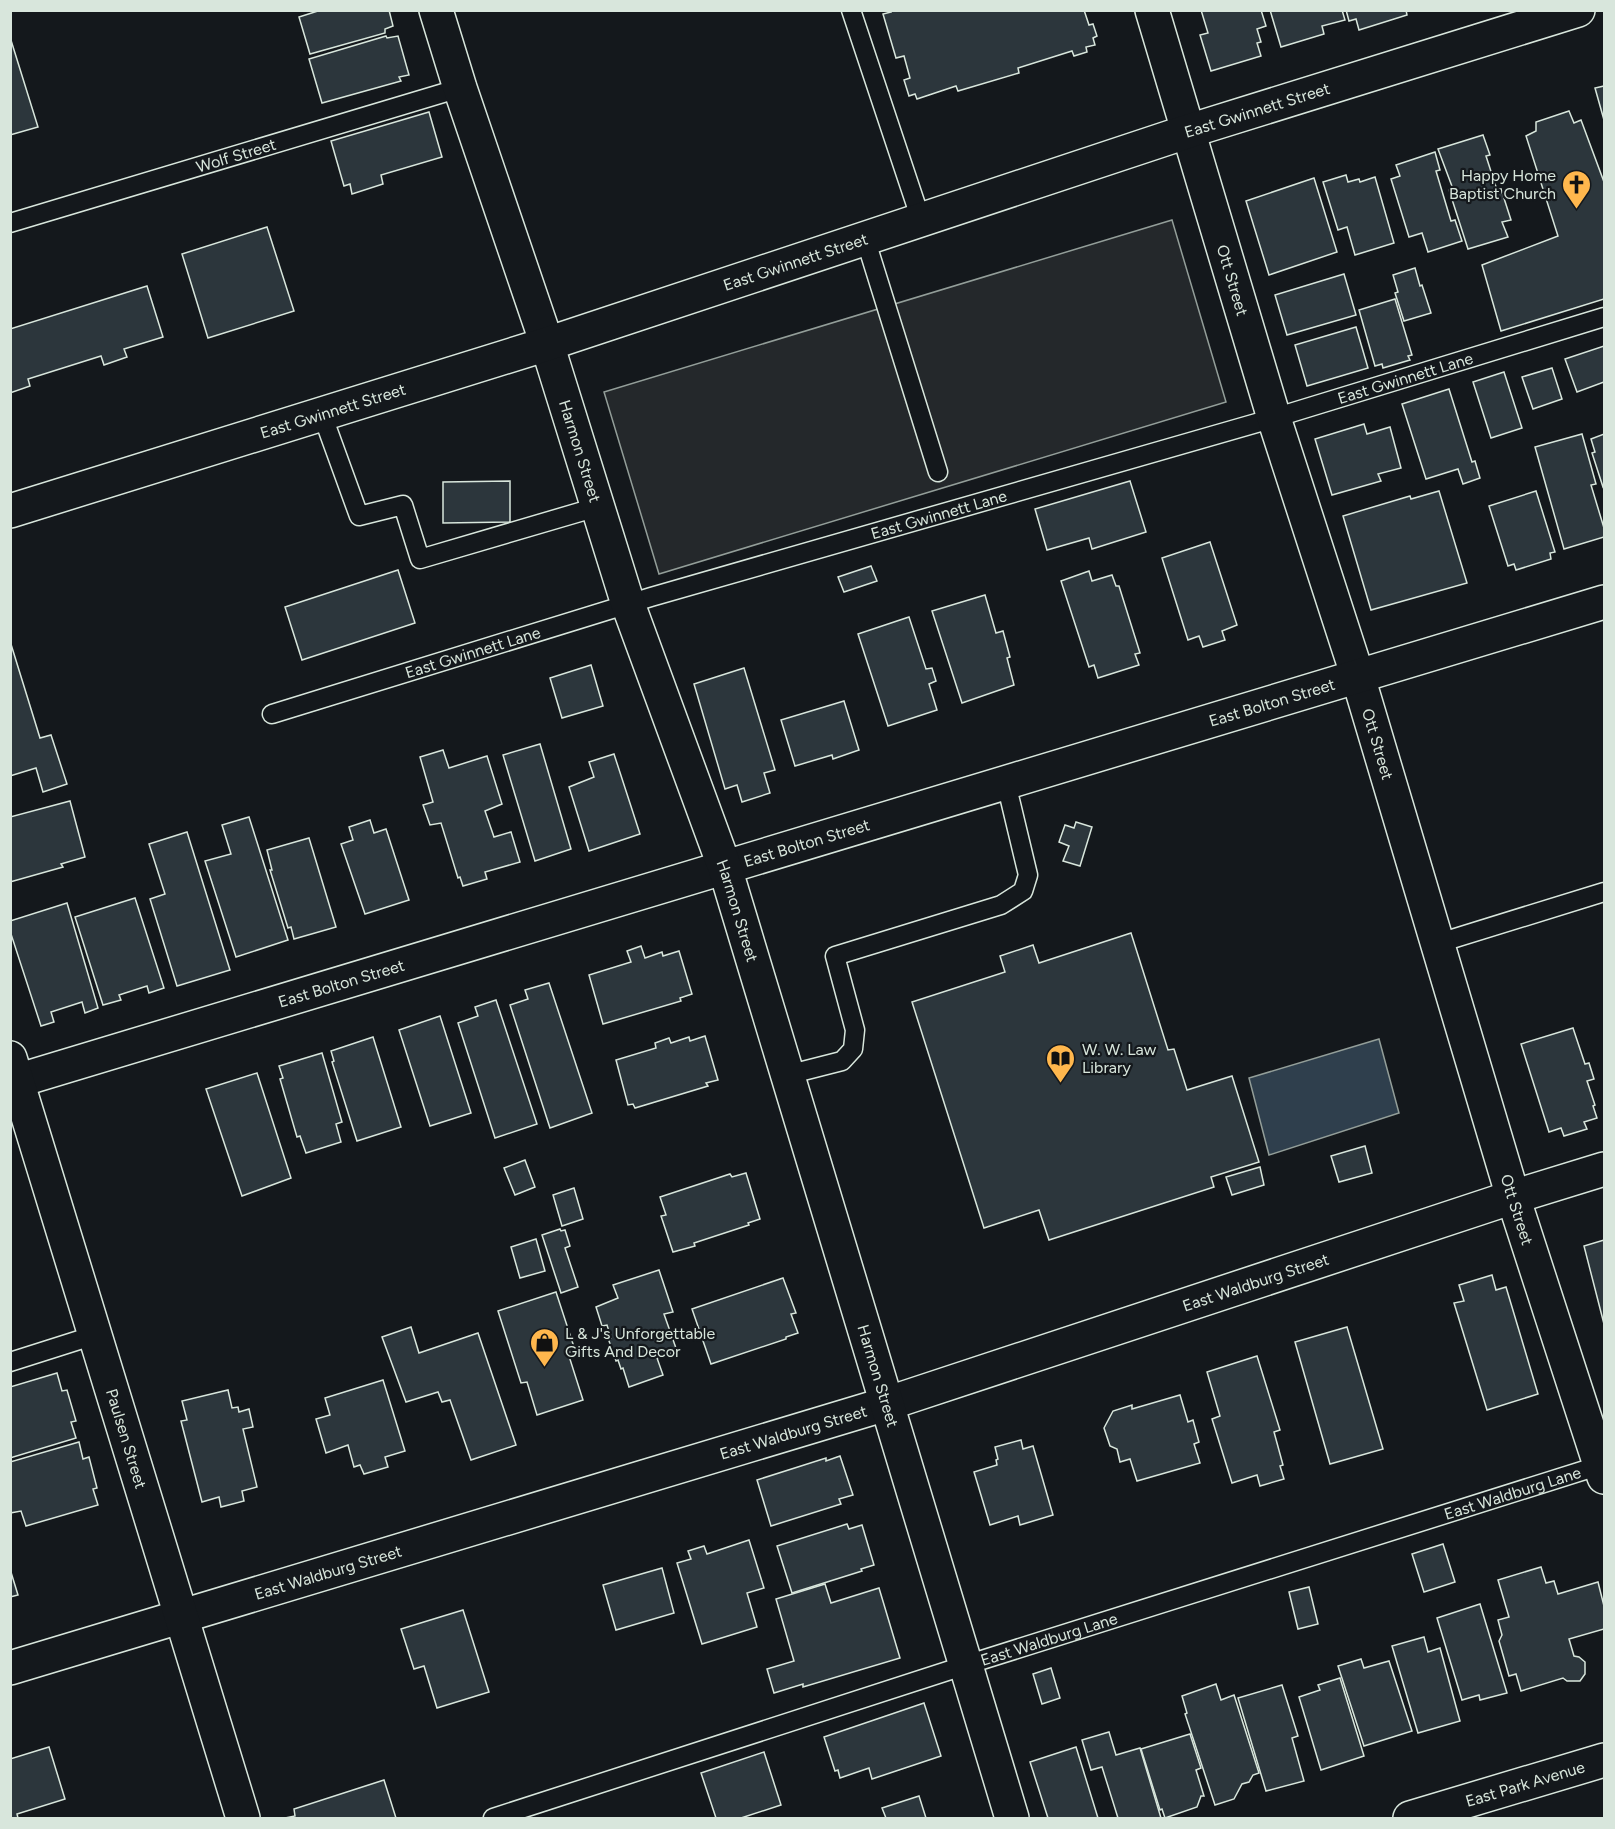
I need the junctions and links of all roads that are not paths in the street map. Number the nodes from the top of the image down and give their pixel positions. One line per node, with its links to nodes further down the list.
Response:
1 (436, 10): 5 (street, Harmon Street)
2 (851, 10): 7 (lane)
3 (1152, 10): 6 (street, Ott Street)
4 (1578, 10): 6 (street, East Gwinnett Street)
5 (460, 88): 8 (lane, Wolf Street); 11 (street, Harmon Street)
6 (1189, 131): 7 (street, East Gwinnett Street); 13 (street, Ott Street)
7 (921, 220): 9 (street, East Gwinnett Street)
8 (10, 224)
9 (865, 238): 11 (street, East Gwinnett Street); 14 (lane)
10 (1605, 317): 13 (lane, East Gwinnett Lane)
11 (547, 344): 12 (street, East Gwinnett Street); 15 (street, Harmon Street)
12 (322, 414): 15 (lane); 16 (street, East Gwinnett Street)
13 (1274, 418): 18 (lane, East Gwinnett Lane); 19 (street, Ott Street)
14 (938, 472)
15 (597, 507): 18 (street, Harmon Street)
16 (10, 511)
17 (1605, 602): 19 (street, East Bolton Street)
18 (628, 604): 20 (lane, East Gwinnett Lane); 22 (street, Harmon Street)
19 (1358, 677): 21 (street, East Bolton Street); 24 (street, Ott Street)
20 (272, 714)
21 (1006, 783): 22 (street, East Bolton Street); 26 (lane)
22 (724, 868): 25 (street, East Bolton Street); 26 (street, Harmon Street)
23 (1605, 892): 24 (lane)
24 (1438, 944): 28 (street, Ott Street)
25 (13, 1074): 29 (street, Paulsen Street)
26 (787, 1076): 31 (street, Harmon Street)
27 (1605, 1169): 28 (street, East Waldburg Street)
28 (1513, 1197): 31 (street, East Waldburg Street); 32 (street, Ott Street)
29 (95, 1335): 30 (lane); 33 (street, Paulsen Street)
30 (10, 1362)
31 (886, 1404): 33 (street, East Waldburg Street); 34 (street, Harmon Street)
32 (1603, 1469): 34 (lane, East Waldburg Lane)
33 (181, 1616): 35 (street, East Waldburg Street); 37 (street, Paulsen Street)
34 (966, 1665): 38 (lane, East Waldburg Lane); 39 (street, Harmon Street)
35 (10, 1668)
36 (1605, 1760): 40 (street, East Park Avenue)
37 (243, 1818)
38 (493, 1818)
39 (1012, 1818)
40 (1410, 1818)

